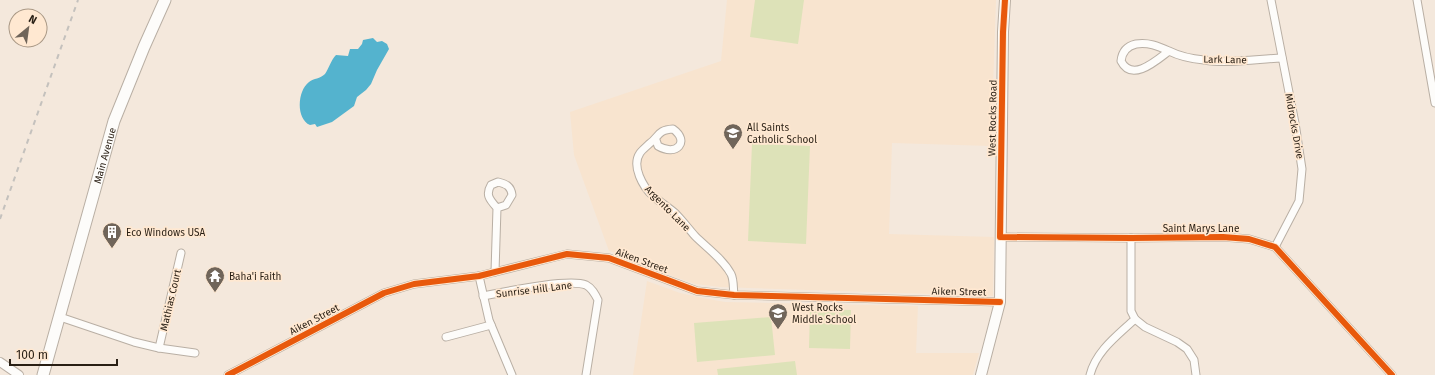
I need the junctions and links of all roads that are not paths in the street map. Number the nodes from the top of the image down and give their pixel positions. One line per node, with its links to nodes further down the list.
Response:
1 (165, 0): 19 (main road, Main Avenue)
2 (1005, 0): 10 (main road, West Rocks Road)
3 (1271, 0): 6 (street, Midrocks Drive)
4 (1417, 0): 7 (street)
5 (1169, 51): 5 (street, Lark Lane); 6 (street, Lark Lane)
6 (1282, 58): 12 (street, Midrocks Drive)
7 (1435, 103)
8 (656, 140): 16 (street, Argento Lane)
9 (497, 208): 14 (street)
10 (1000, 237): 11 (street, Saint Marys Lane); 18 (main road, West Rocks Road)
11 (1131, 238): 12 (street, Saint Marys Lane); 20 (street)
12 (1275, 247): 34 (street)
13 (181, 253): 23 (street, Mathias Court)
14 (496, 272): 15 (street, Aiken Street); 16 (street, Aiken Street)
15 (479, 276): 17 (street); 28 (street, Aiken Street)
16 (734, 295): 18 (street, Aiken Street)
17 (483, 296): 21 (street); 30 (street, Sunrise Hill Lane)
18 (1000, 302): 31 (main road, West Rocks Road)
19 (60, 317): 23 (street); 27 (main road, Main Avenue)
20 (1134, 319): 32 (street); 33 (street)
21 (491, 324): 22 (street); 29 (street)
22 (446, 337)
23 (159, 348): 24 (street)
24 (195, 353)
25 (0, 362): 26 (street)
26 (19, 375)
27 (43, 375)
28 (228, 375)
29 (512, 375)
30 (586, 375)
31 (981, 375)
32 (1090, 375)
33 (1196, 375)
34 (1391, 375)

